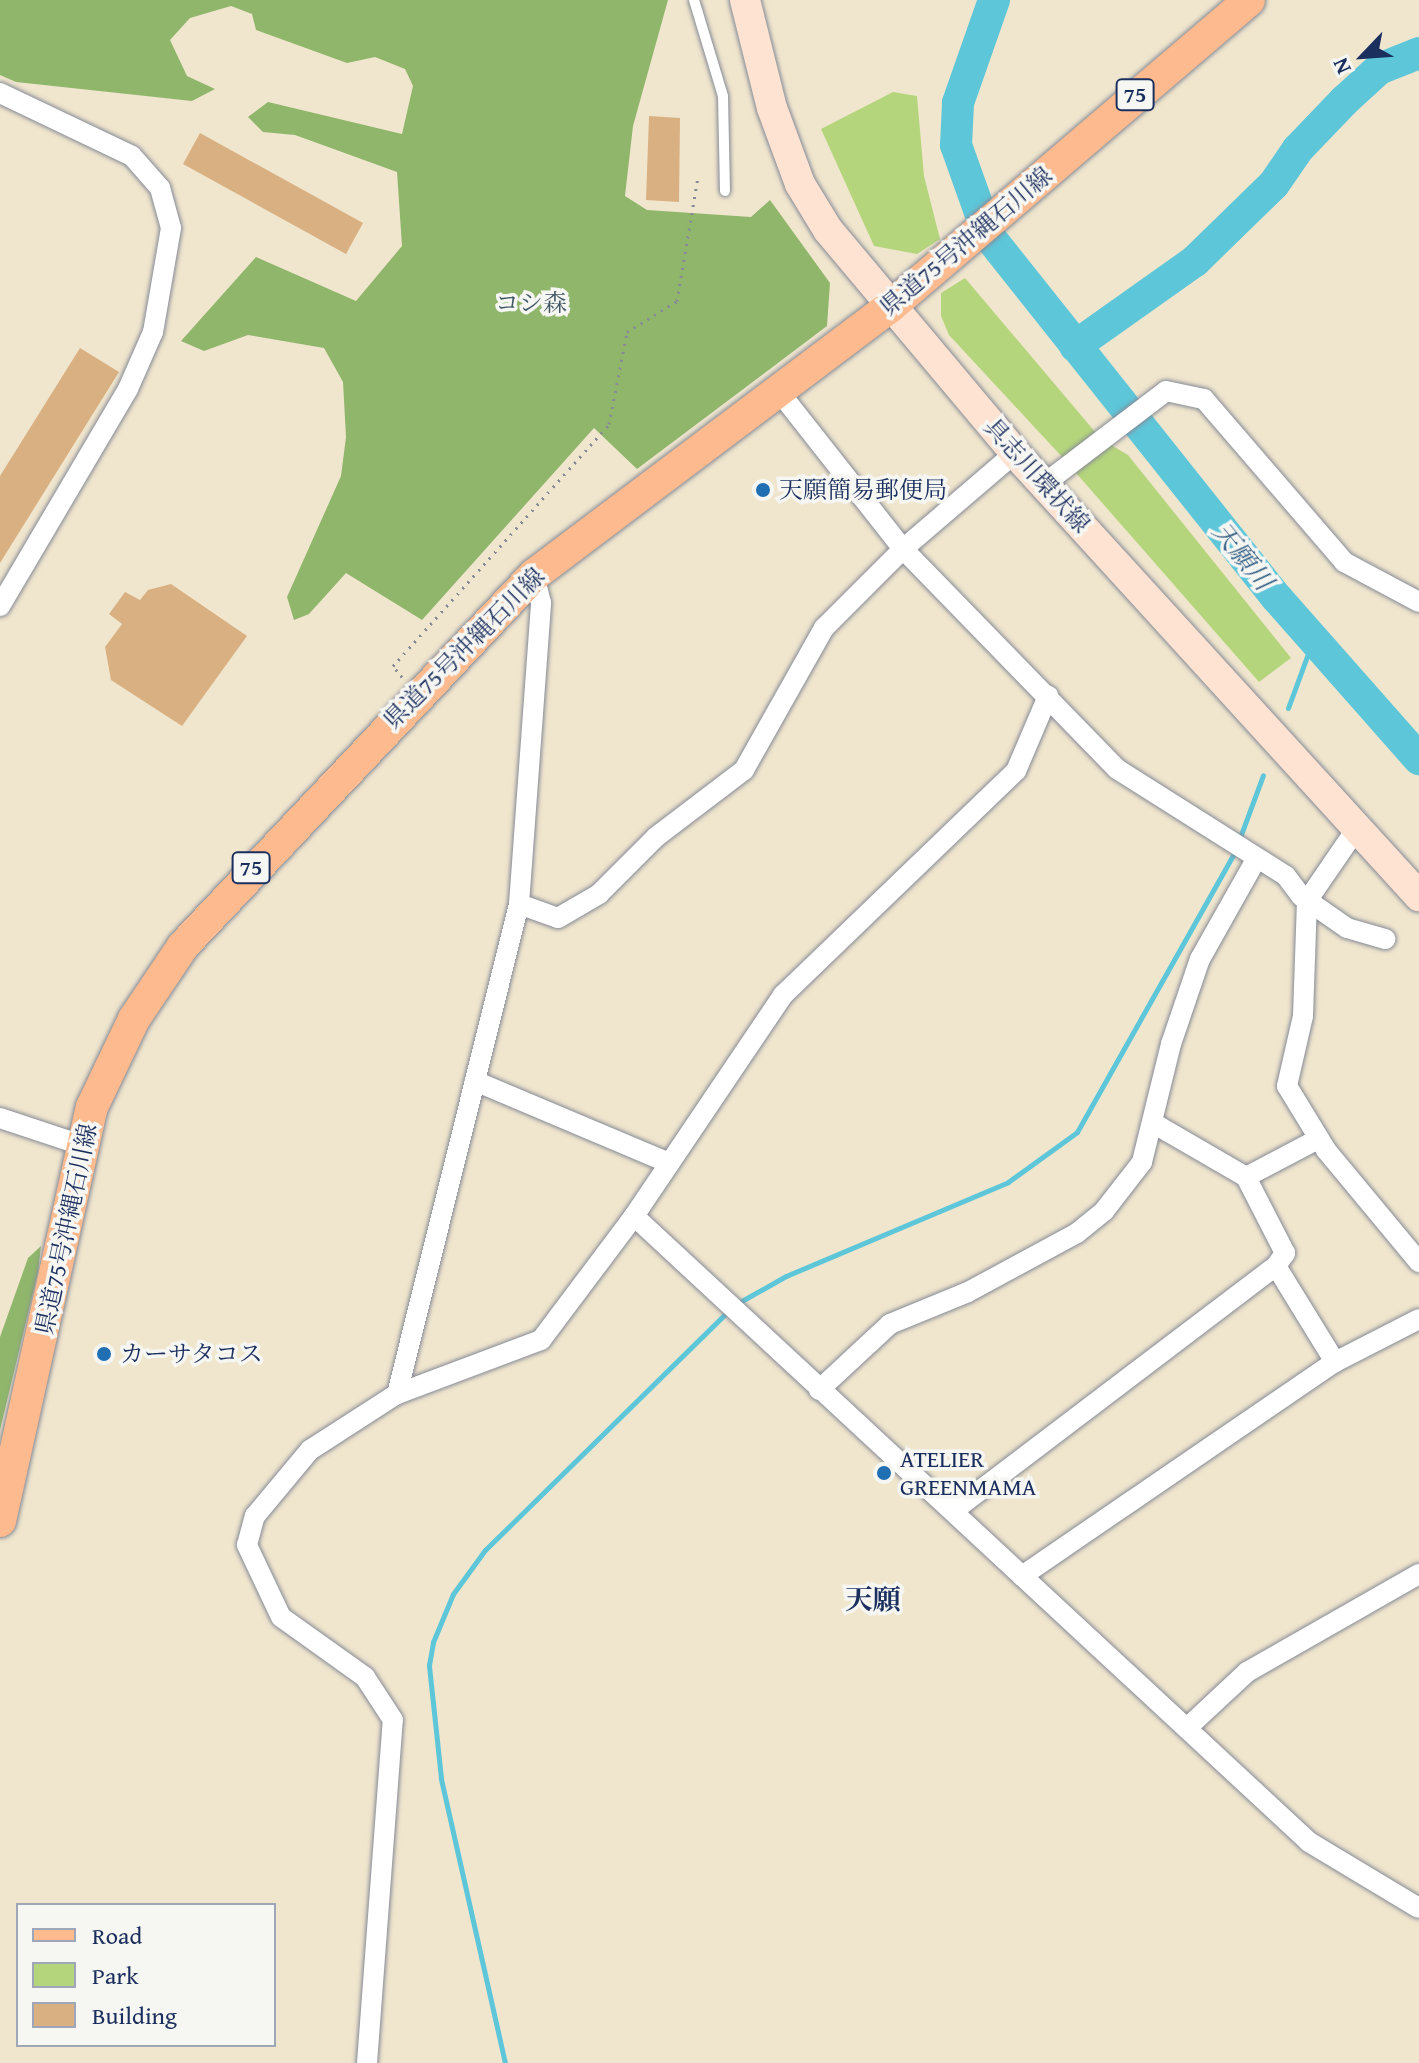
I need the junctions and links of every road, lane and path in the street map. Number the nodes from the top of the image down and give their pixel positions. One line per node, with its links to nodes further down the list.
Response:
1 (694, 0): 6 (lane)
2 (745, 0): 7 (main road, 具志川環状線)
3 (1249, 0): 7 (main road, 県道75号沖縄石川線 / 75)
4 (0, 93): 14 (street)
5 (698, 177): 15 (path)
6 (725, 191)
7 (890, 307): 8 (main road, 県道75号沖縄石川線 / 75); 9 (main road, 具志川環状線)
8 (777, 389): 11 (street); 12 (main road, 県道75号沖縄石川線 / 75)
9 (1015, 453): 10 (main road, 具志川環状線); 11 (street)
10 (1044, 484): 13 (street); 17 (main road, 具志川環状線)
11 (903, 549): 16 (street); 21 (street)
12 (534, 575): 15 (main road, 県道75号沖縄石川線 / 75); 21 (street)
13 (1419, 602)
14 (0, 606)
15 (416, 693): 27 (main road, 県道75号沖縄石川線 / 75)
16 (1048, 696): 18 (street); 28 (street)
17 (1357, 828): 19 (main road, 具志川環状線); 20 (street)
18 (1257, 858): 20 (street); 25 (street)
19 (1419, 896)
20 (1307, 901): 22 (street); 26 (street)
21 (519, 904): 23 (street)
22 (1385, 939)
23 (475, 1081): 28 (street); 36 (street)
24 (0, 1118): 27 (street)
25 (1153, 1123): 29 (street); 35 (street)
26 (1318, 1139): 29 (street); 31 (street)
27 (81, 1145): 38 (main road, 県道75号沖縄石川線 / 75)
28 (669, 1163): 30 (street)
29 (1246, 1177): 32 (street)
30 (634, 1216): 35 (street); 36 (street)
31 (1419, 1262)
32 (1276, 1266): 34 (street); 37 (street)
33 (1419, 1319): 34 (street)
34 (1335, 1362): 40 (street)
35 (819, 1390): 37 (street)
36 (397, 1394): 43 (street)
37 (953, 1511): 40 (street)
38 (0, 1521)
39 (1419, 1574): 41 (street)
40 (1022, 1576): 41 (street)
41 (1187, 1728): 42 (street)
42 (1419, 1908)
43 (367, 2063)

